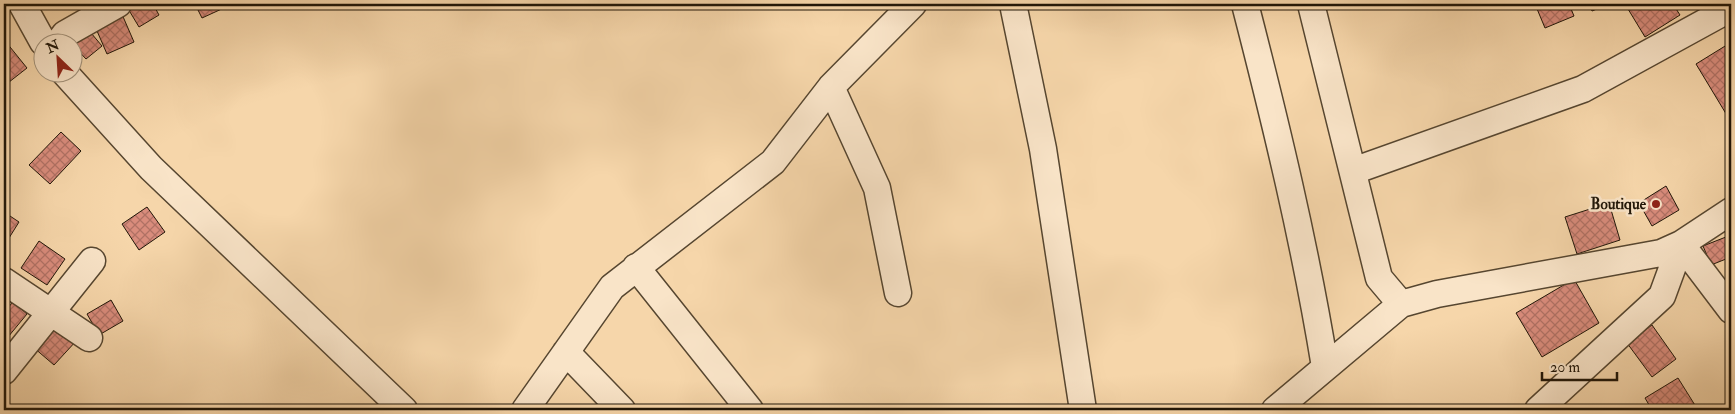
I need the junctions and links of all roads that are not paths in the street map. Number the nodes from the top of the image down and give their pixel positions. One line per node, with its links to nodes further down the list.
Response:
1 (22, 4): 8 (street)
2 (118, 4): 9 (street)
3 (913, 4): 11 (street)
4 (1013, 4): 30 (street)
5 (1245, 4): 24 (street)
6 (1311, 4): 12 (street)
7 (1731, 8): 12 (street)
8 (38, 32)
9 (69, 32)
10 (73, 82): 26 (street)
11 (831, 87): 16 (street); 18 (street)
12 (1353, 171): 19 (street)
13 (1731, 210): 14 (street)
14 (1681, 244): 19 (street); 20 (street); 32 (street)
15 (92, 261): 21 (street)
16 (636, 267): 23 (street); 29 (street)
17 (4, 281): 21 (street)
18 (898, 293)
19 (1401, 304): 24 (street)
20 (1731, 310)
21 (52, 313): 22 (street); 25 (street)
22 (89, 338)
23 (566, 352): 27 (street); 28 (street)
24 (1325, 367): 31 (street)
25 (4, 371)
26 (404, 410)
27 (525, 410)
28 (622, 410)
29 (750, 410)
30 (1083, 410)
31 (1273, 410)
32 (1538, 410)

